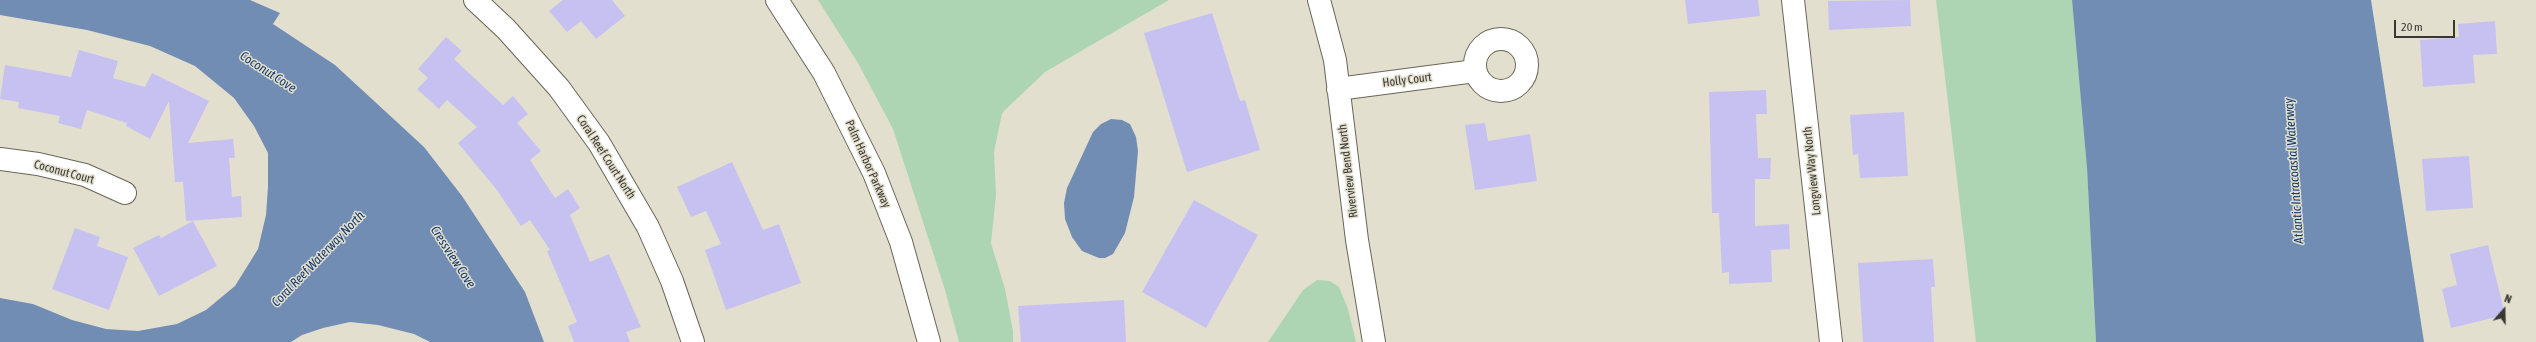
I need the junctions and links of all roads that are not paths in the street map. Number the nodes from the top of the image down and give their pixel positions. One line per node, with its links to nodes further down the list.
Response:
1 (475, 0): 9 (street, Coral Reef Court North)
2 (777, 0): 10 (street, Palm Harbor Parkway)
3 (1318, 0): 6 (street, Riverview Bend North)
4 (1793, 0): 12 (street, Longview Way North)
5 (1475, 71): 6 (street, Holly Court)
6 (1338, 89): 11 (street, Riverview Bend North)
7 (0, 159): 8 (street, Coconut Court)
8 (125, 193)
9 (693, 342)
10 (929, 342)
11 (1374, 342)
12 (1831, 342)

